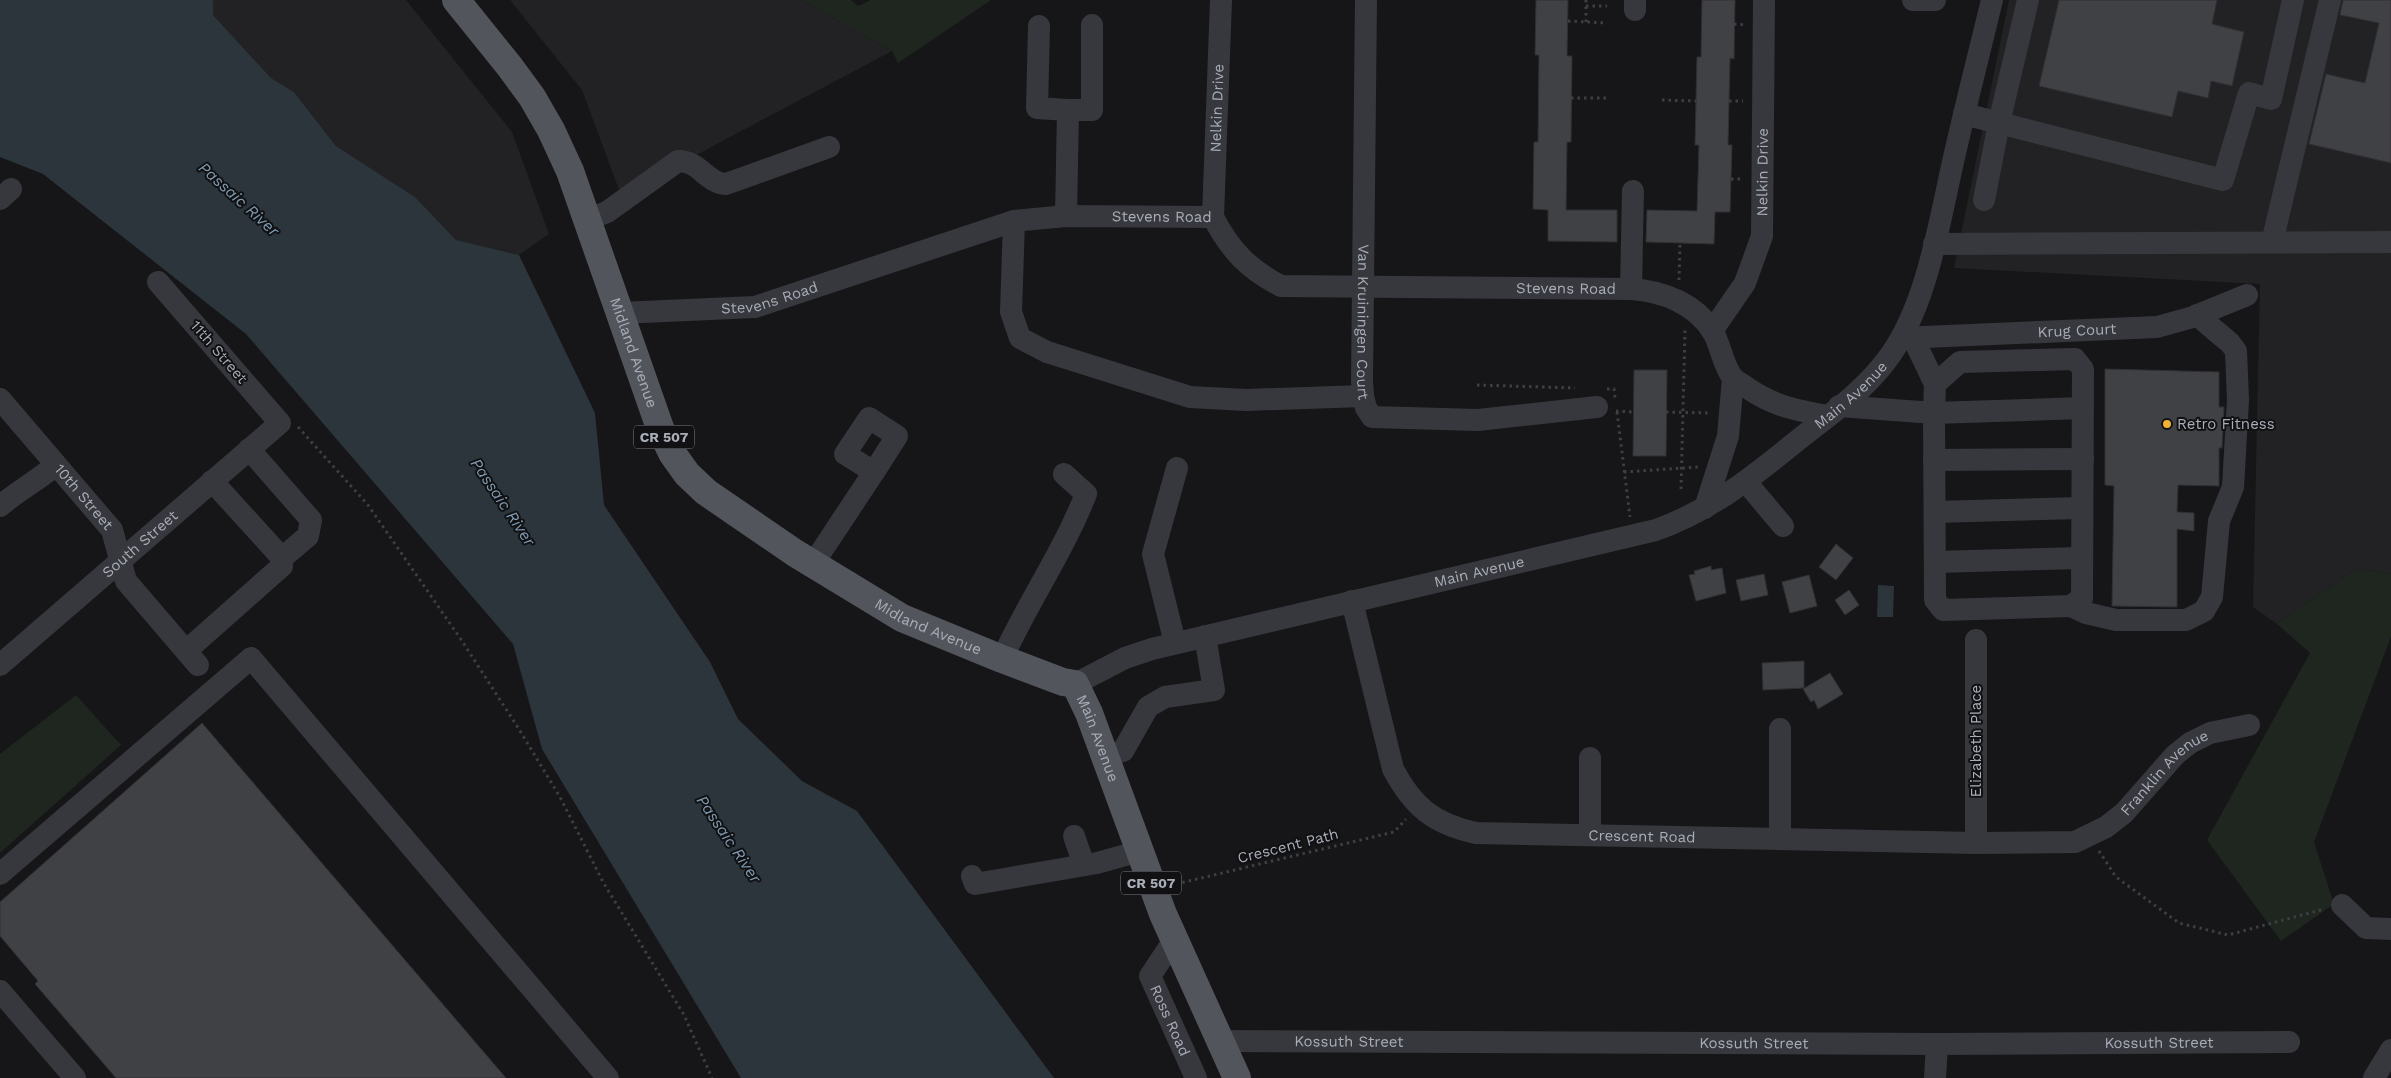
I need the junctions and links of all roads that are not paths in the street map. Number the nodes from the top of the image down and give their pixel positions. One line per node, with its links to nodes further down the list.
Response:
1 (456, 0): 21 (main road, Midland Avenue / CR 507)
2 (1221, 0): 20 (street, Nelkin Drive)
3 (1366, 0): 27 (street, Van Kruiningen Court)
4 (1764, 0): 32 (street, Nelkin Drive)
5 (1913, 0): 6 (street)
6 (1935, 0)
7 (1992, 0): 14 (street, Main Avenue)
8 (2028, 0): 15 (street)
9 (2293, 0): 15 (street)
10 (2330, 0): 23 (street)
11 (1092, 25): 13 (street)
12 (1039, 26): 13 (street)
13 (1068, 110): 19 (street)
14 (1964, 114): 15 (street); 25 (street, Main Avenue)
15 (1999, 123): 18 (street)
16 (829, 147): 21 (street)
17 (1633, 191): 28 (street)
18 (1984, 200)
19 (1066, 216): 20 (street, Stevens Road); 22 (street, Stevens Road)
20 (1213, 217): 27 (street, Stevens Road)
21 (587, 220): 30 (main road, Midland Avenue / CR 507)
22 (1014, 221): 30 (street, Stevens Road); 36 (street)
23 (2272, 242): 24 (street); 25 (street)
24 (2391, 242)
25 (1934, 244): 33 (street, Main Avenue)
26 (158, 282): 42 (street, 11th Street)
27 (1362, 287): 28 (street, Stevens Road); 36 (street, Van Kruiningen Court)
28 (1631, 289): 32 (street, Stevens Road)
29 (2247, 295): 31 (street, Krug Court)
30 (620, 313): 61 (main road, Midland Avenue / CR 507)
31 (2197, 315): 33 (street, Krug Court); 63 (street)
32 (1712, 331): 34 (street, Stevens Road)
33 (1907, 338): 35 (street); 40 (street, Main Avenue)
34 (1733, 378): 40 (street); 53 (street, Stevens Road)
35 (1935, 384): 38 (street); 41 (street)
36 (1363, 396): 39 (street, Van Kruiningen Court)
37 (0, 400): 46 (street, 10th Street)
38 (2083, 408): 41 (street); 44 (street)
39 (1607, 409)
40 (1833, 411): 41 (street); 51 (street, Main Avenue)
41 (1934, 413): 45 (street)
42 (280, 423): 43 (street, South Street)
43 (249, 449): 50 (street, South Street); 57 (street)
44 (2082, 459): 45 (street); 54 (street)
45 (1934, 460): 55 (street)
46 (56, 464): 52 (street); 59 (street, 10th Street)
47 (1177, 468): 66 (street)
48 (874, 472): 61 (street)
49 (1064, 474): 67 (street)
50 (212, 481): 57 (street); 59 (street, South Street)
51 (1746, 482): 53 (street, Main Avenue); 56 (street)
52 (0, 506)
53 (1705, 508): 62 (street, Main Avenue)
54 (2082, 508): 55 (street); 58 (street)
55 (1934, 512): 60 (street)
56 (1783, 526)
57 (282, 558): 59 (street, 10th Street)
58 (2082, 558): 60 (street); 63 (street)
59 (121, 560): 68 (street, South Street)
60 (1935, 562): 63 (street)
61 (813, 564): 67 (main road, Midland Avenue / CR 507)
62 (1352, 601): 64 (street, Main Avenue); 74 (street, Crescent Road)
63 (2071, 606)
64 (1205, 636): 66 (street, Main Avenue); 72 (street)
65 (1976, 640): 78 (street, Elizabeth Place)
66 (1175, 643): 69 (street, Main Avenue)
67 (1002, 659): 69 (main road, Midland Avenue / CR 507)
68 (0, 665)
69 (1075, 684): 72 (main road, Main Avenue / CR 507)
70 (2248, 725): 76 (street, Franklin Avenue)
71 (1780, 729): 77 (street)
72 (1106, 756): 79 (main road, Main Avenue / CR 507)
73 (1590, 758): 74 (street)
74 (1590, 835): 77 (street, Crescent Road)
75 (1074, 836): 80 (street)
76 (2088, 836): 78 (street, Crescent Road)
77 (1780, 839): 78 (street, Crescent Road)
78 (1976, 843)
79 (1140, 851): 80 (street); 85 (main road, Main Avenue / CR 507)
80 (1084, 865): 82 (street)
81 (0, 874): 92 (street)
82 (972, 876)
83 (2342, 905): 84 (street)
84 (2391, 929)
85 (1174, 940): 87 (main road, Main Avenue / CR 507); 93 (street, Ross Road)
86 (0, 991): 91 (street)
87 (1219, 1041): 89 (street, Kossuth Street); 94 (main road, Main Avenue / CR 507)
88 (2289, 1042): 89 (street, Kossuth Street)
89 (1936, 1044): 95 (street)
90 (2391, 1050): 96 (street)
91 (75, 1078)
92 (608, 1078)
93 (1196, 1078)
94 (1237, 1078)
95 (1935, 1078)
96 (2374, 1078)

